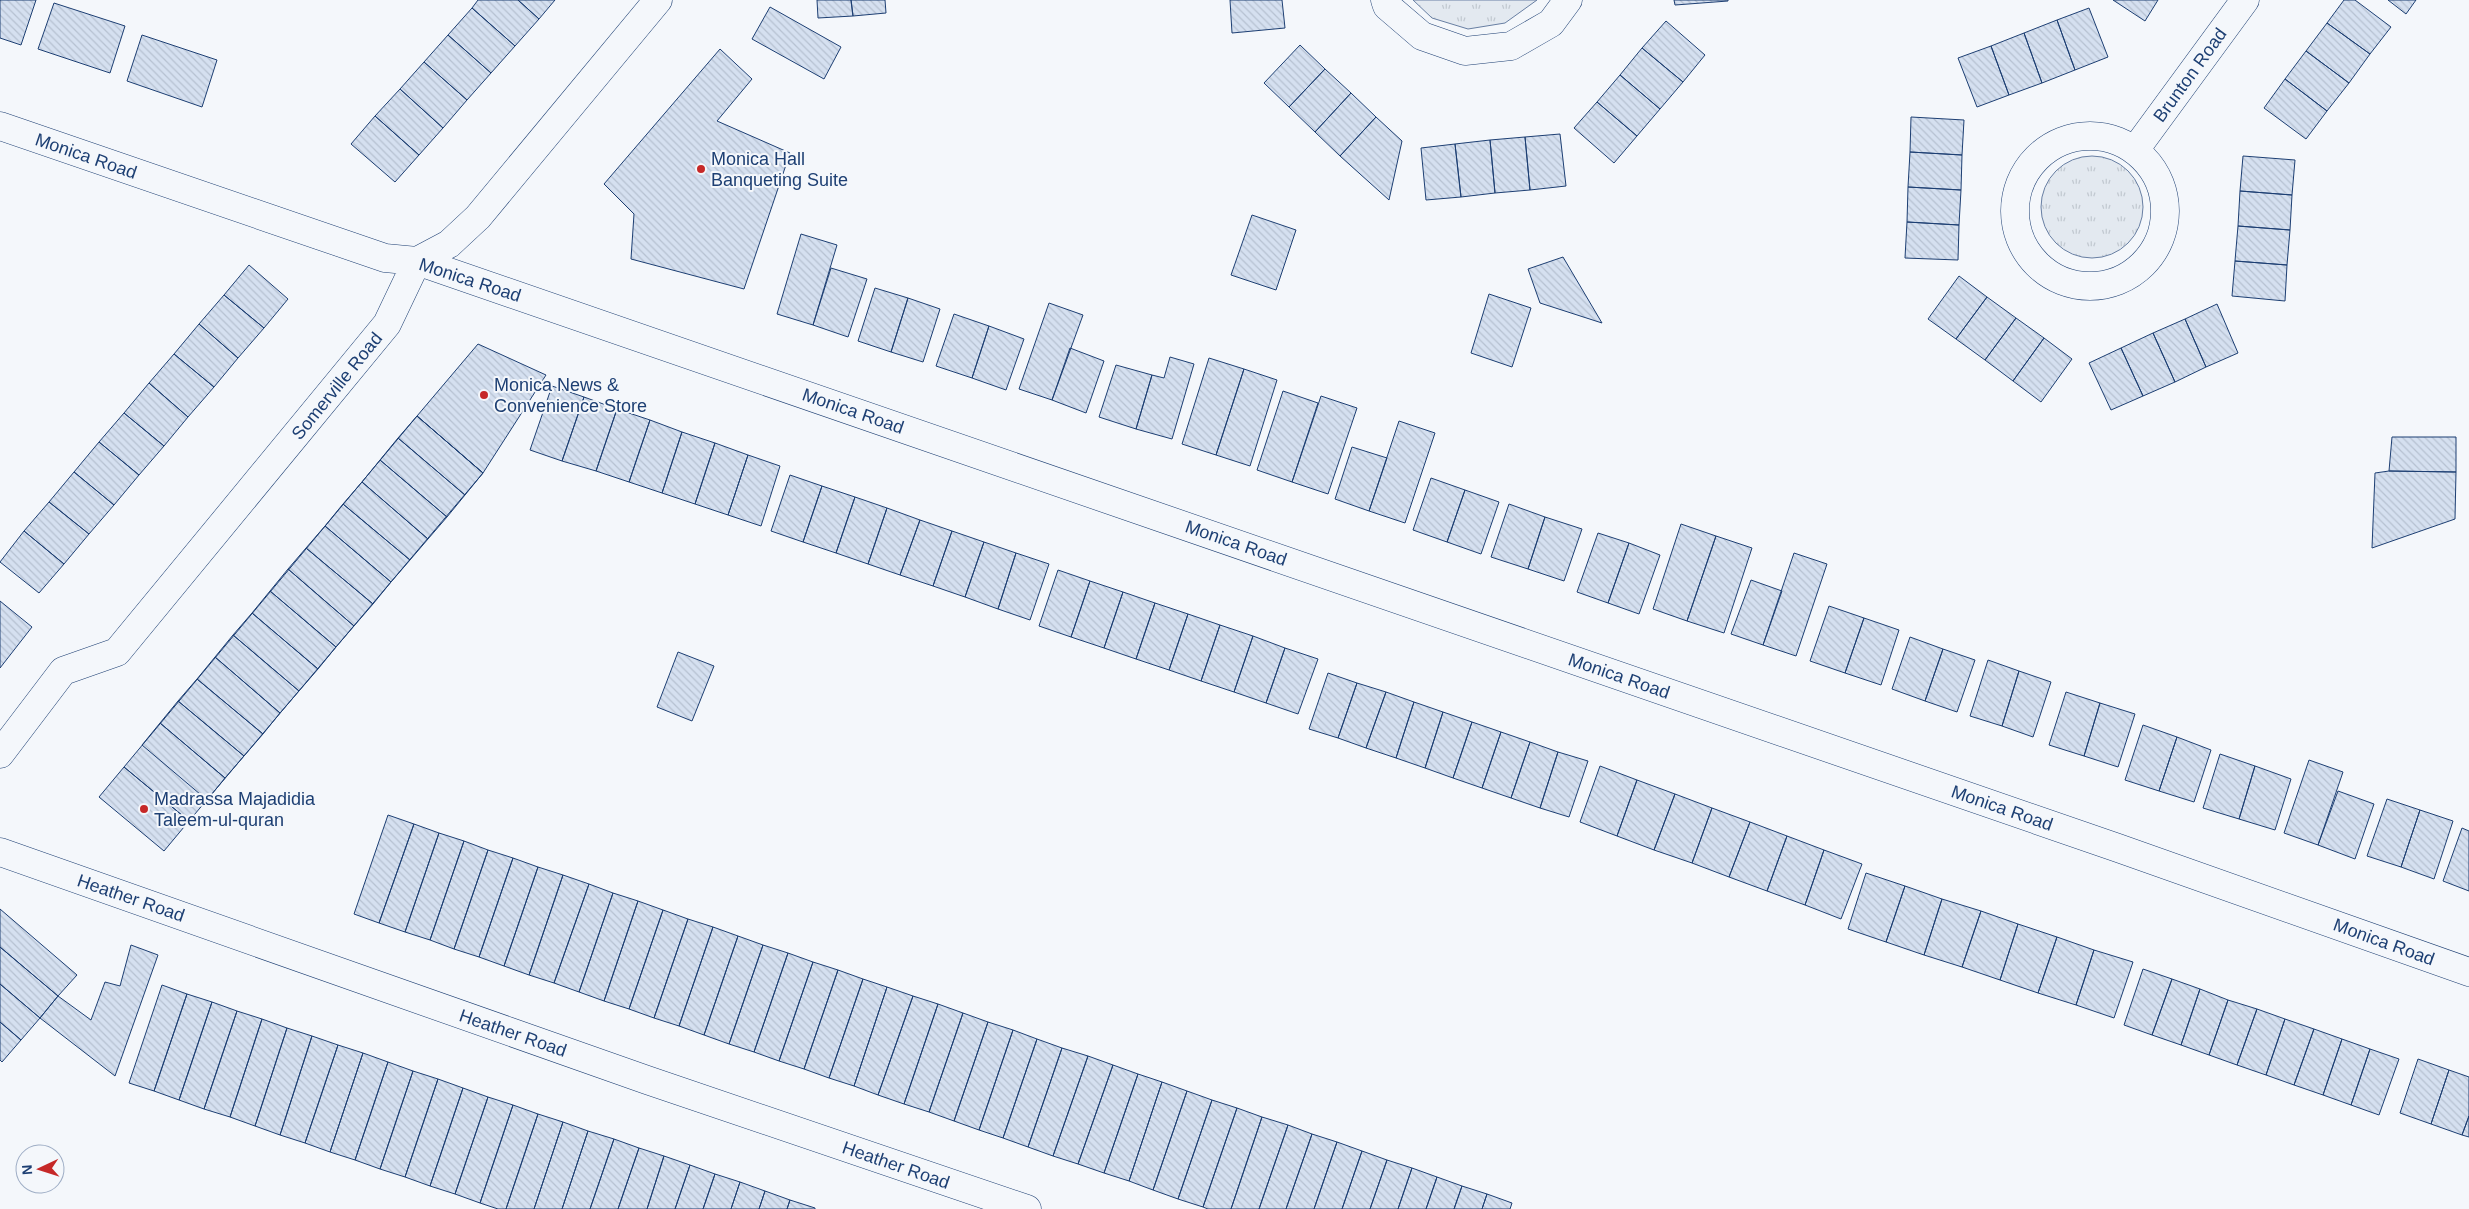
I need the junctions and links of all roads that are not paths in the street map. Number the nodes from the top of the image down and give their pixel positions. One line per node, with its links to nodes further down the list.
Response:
1 (658, 0): 7 (street)
2 (1385, 0): 3 (street)
3 (1568, 0)
4 (2245, 0): 6 (street, Brunton Road)
5 (0, 126): 7 (street, Monica Road)
6 (2135, 150): 6 (street)
7 (417, 261): 8 (street, Somerville Road); 10 (street, Monica Road)
8 (0, 754)
9 (0, 852): 11 (street, Heather Road)
10 (2469, 972)
11 (1027, 1209)

